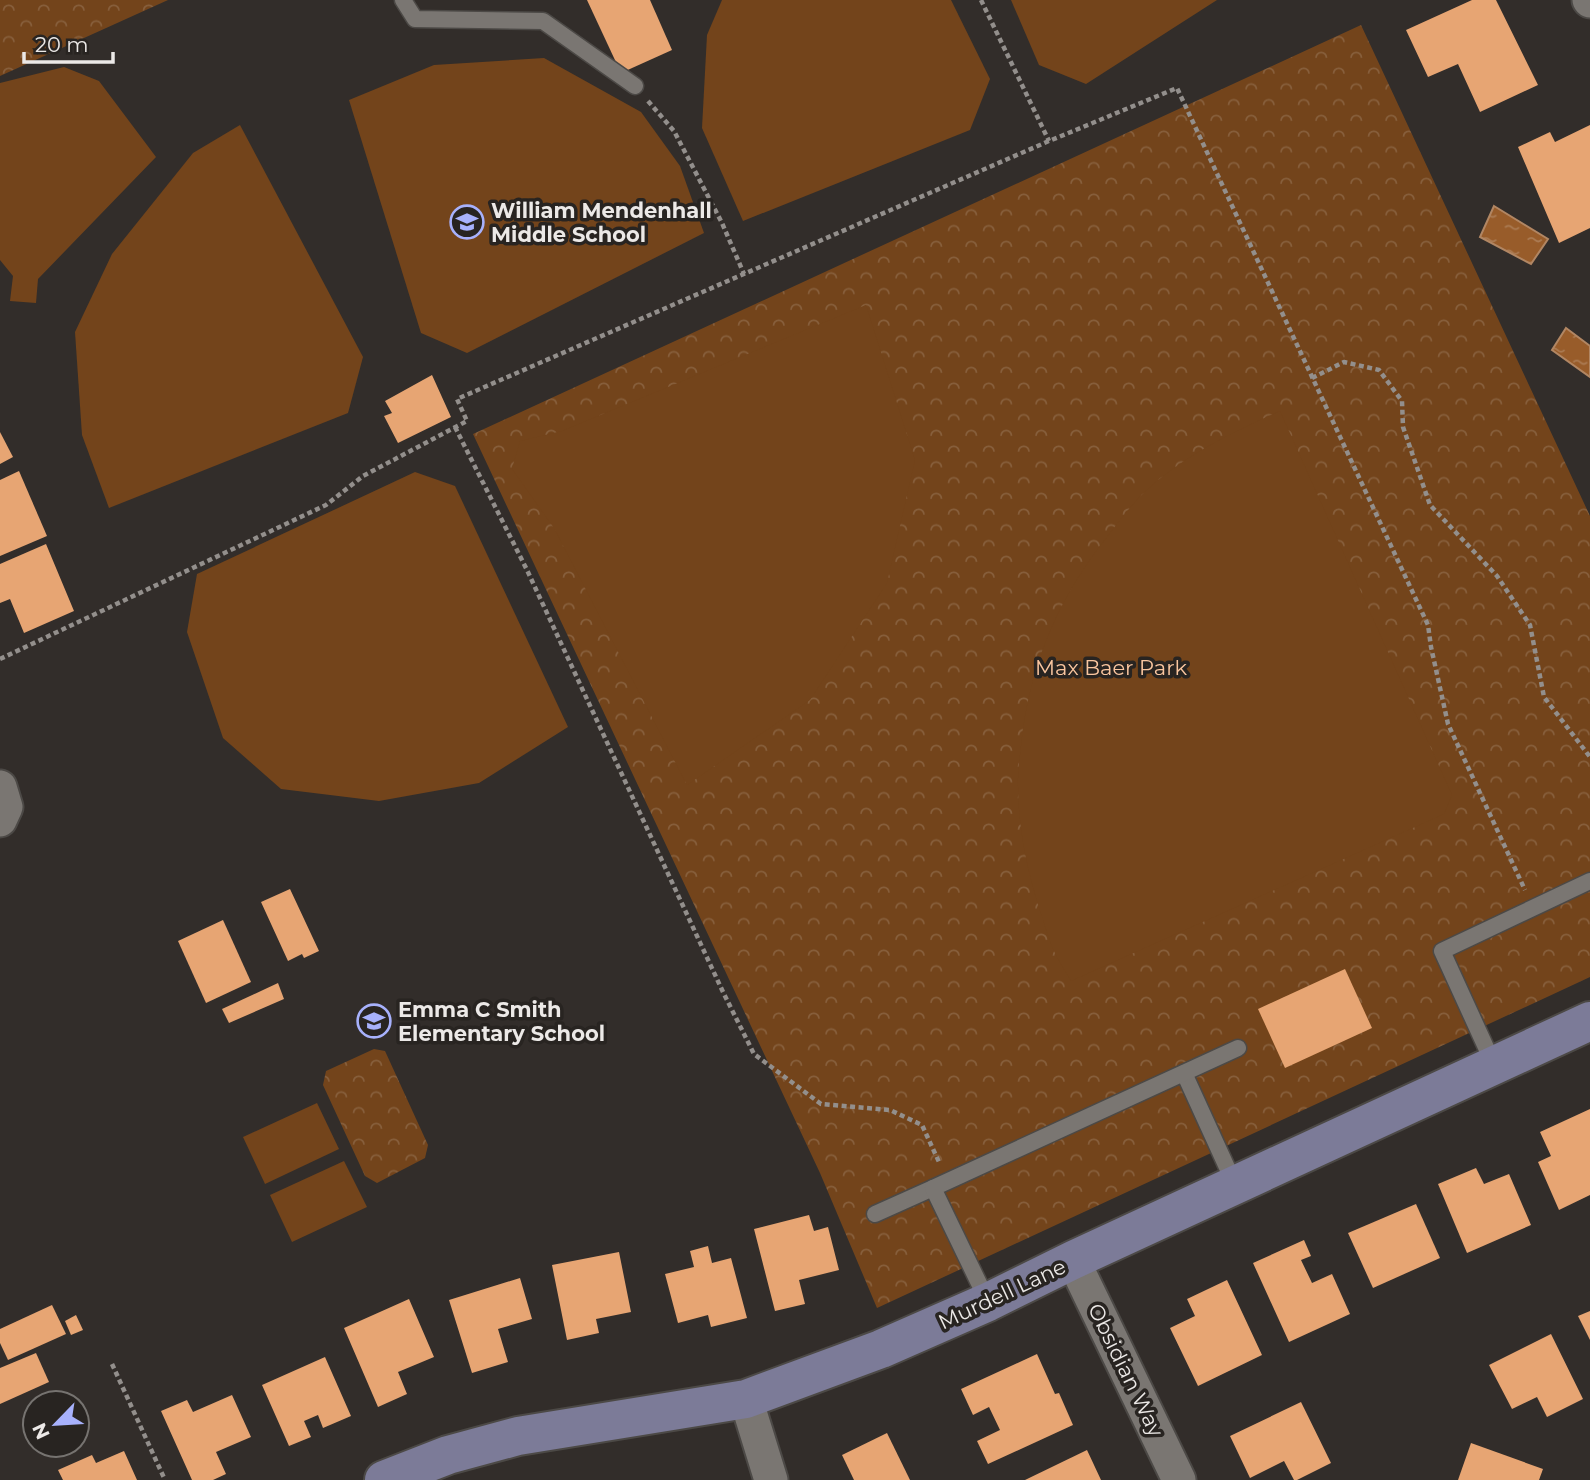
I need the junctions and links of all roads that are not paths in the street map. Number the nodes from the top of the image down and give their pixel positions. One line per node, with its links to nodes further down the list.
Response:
1 (403, 0): 2 (lane)
2 (635, 86)
3 (0, 787): 4 (street)
4 (0, 820)
5 (1590, 881): 8 (lane)
6 (1590, 1021): 8 (street, Murdell Lane)
7 (1238, 1048): 9 (lane)
8 (1494, 1065): 11 (street, Murdell Lane)
9 (1184, 1073): 10 (lane); 11 (lane)
10 (940, 1184): 12 (lane); 14 (lane)
11 (1235, 1185): 13 (street, Murdell Lane)
12 (875, 1214)
13 (1073, 1260): 14 (street, Murdell Lane); 18 (street, Obsidian Way)
14 (988, 1302): 15 (street, Murdell Lane)
15 (746, 1399): 16 (street, Murdell Lane); 17 (street)
16 (384, 1480)
17 (771, 1480)
18 (1179, 1480)

